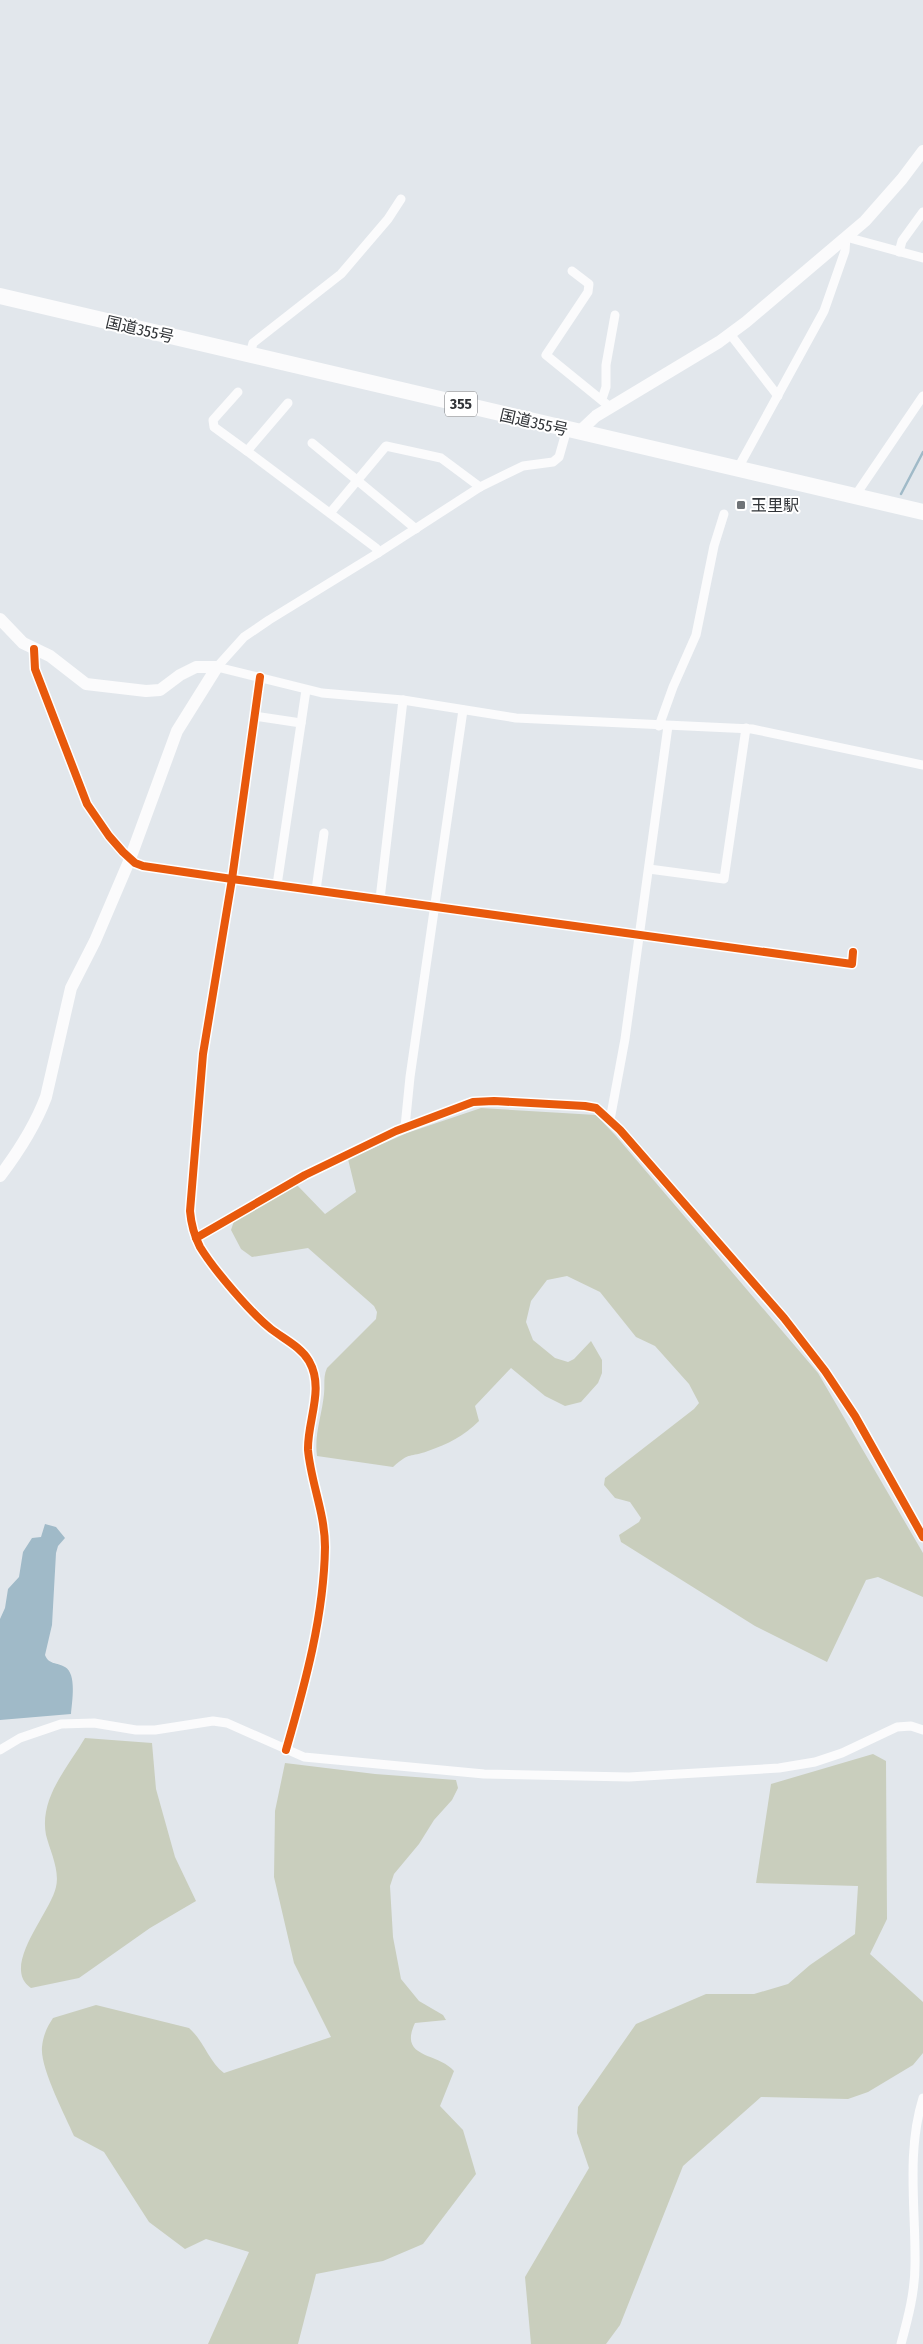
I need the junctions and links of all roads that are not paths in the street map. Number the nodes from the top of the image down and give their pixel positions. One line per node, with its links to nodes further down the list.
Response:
1 (923, 152): 4 (street)
2 (401, 199): 11 (street)
3 (923, 212): 5 (street)
4 (846, 237): 5 (street); 10 (street); 13 (street)
5 (899, 252): 6 (street)
6 (923, 258)
7 (572, 272): 16 (street)
8 (0, 296): 11 (highway, 国道355号 / 355)
9 (615, 316): 16 (street)
10 (730, 334): 13 (street); 16 (street)
11 (250, 354): 17 (highway, 国道355号 / 355)
12 (238, 392): 19 (street)
13 (778, 396): 20 (street)
14 (923, 396): 23 (street)
15 (288, 403): 19 (street)
16 (606, 403): 17 (street)
17 (573, 431): 20 (highway, 国道355号 / 355); 22 (street)
18 (312, 443): 21 (street)
19 (248, 451): 25 (street)
20 (738, 468): 23 (highway, 国道355号 / 355)
21 (358, 480): 22 (street); 25 (street); 27 (street)
22 (480, 487): 27 (street)
23 (855, 496): 24 (highway, 国道355号 / 355)
24 (923, 512)
25 (330, 513): 28 (street)
26 (724, 514): 38 (street)
27 (416, 529): 28 (street)
28 (378, 553): 31 (street)
29 (0, 619): 30 (street)
30 (34, 649): 31 (street); 42 (street)
31 (217, 667): 32 (street); 42 (street)
32 (260, 677): 33 (street); 36 (street)
33 (306, 690): 34 (street); 37 (street)
34 (403, 700): 35 (street); 47 (street)
35 (463, 710): 38 (street); 48 (street)
36 (254, 716): 37 (street); 44 (street)
37 (301, 723): 45 (street)
38 (664, 726): 39 (street); 43 (street)
39 (746, 728): 40 (street); 43 (street)
40 (923, 766)
41 (324, 833): 46 (street)
42 (130, 859): 44 (street); 53 (street)
43 (649, 869): 49 (street)
44 (232, 879): 45 (street); 54 (street)
45 (277, 885): 46 (street)
46 (316, 890): 47 (street)
47 (380, 899): 48 (street)
48 (436, 906): 49 (street); 52 (street)
49 (640, 934): 50 (street); 51 (street)
50 (853, 952)
51 (610, 1120): 52 (street); 55 (street)
52 (405, 1127): 54 (street)
53 (0, 1176)
54 (196, 1238): 58 (street)
55 (923, 1537)
56 (923, 1730): 58 (street)
57 (0, 1750): 58 (street)
58 (286, 1750)
59 (923, 2098): 60 (street)
60 (901, 2344)

